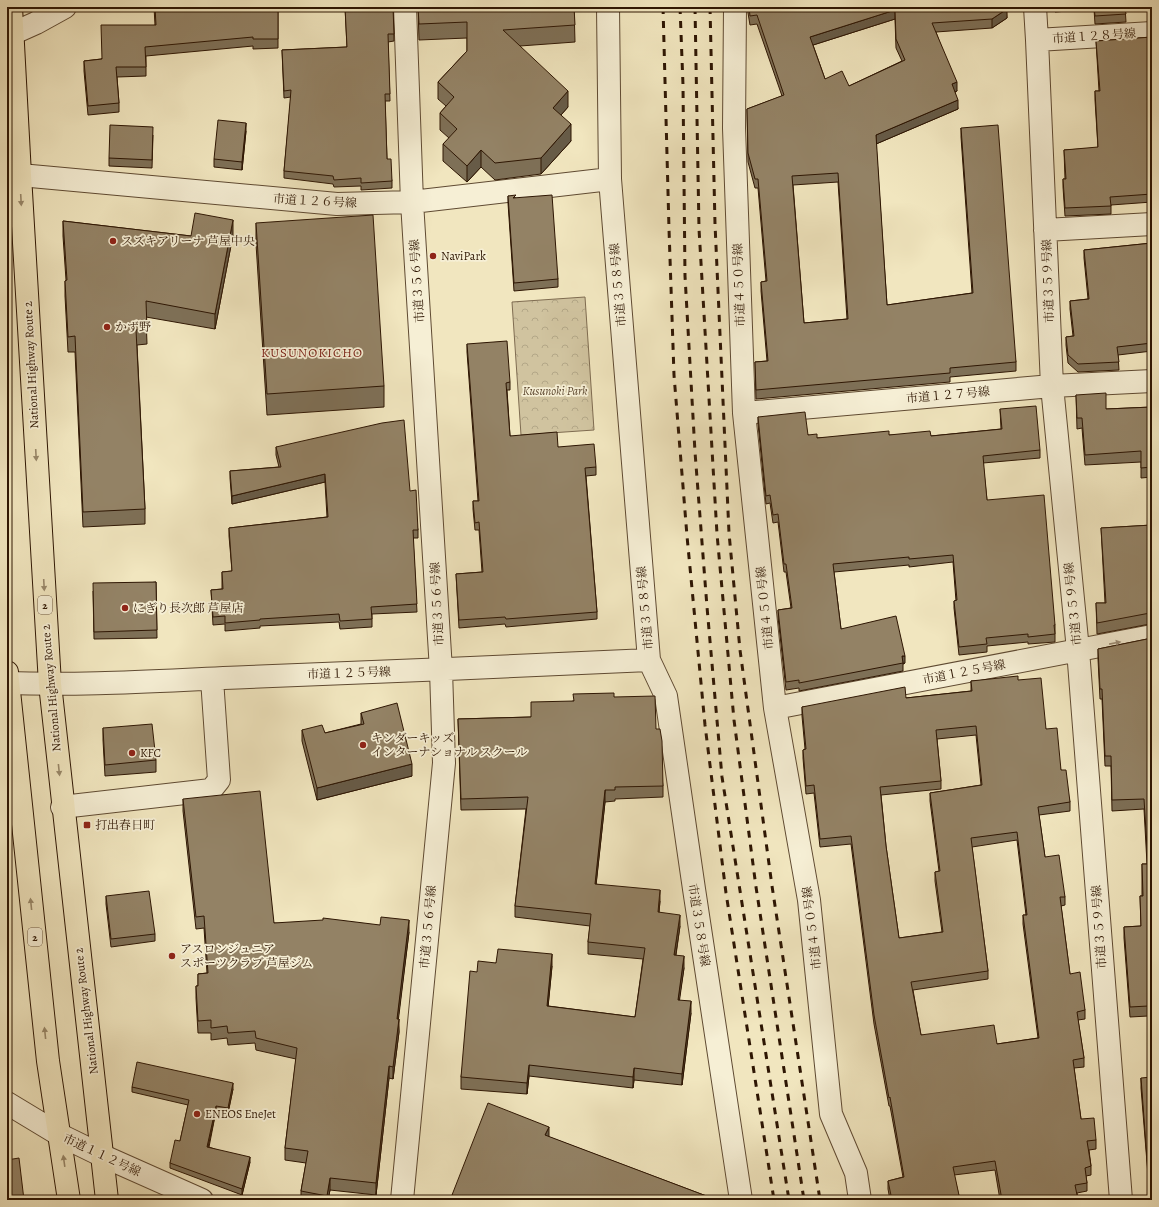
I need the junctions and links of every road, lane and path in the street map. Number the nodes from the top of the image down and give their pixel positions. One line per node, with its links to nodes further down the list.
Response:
1 (11, 7): 8 (highway, National Highway Route 2 / 2)
2 (65, 7): 8 (street)
3 (405, 7): 12 (street, 市道３５６号線)
4 (608, 7): 11 (street, 市道３５８号線)
5 (735, 7): 17 (street, 市道４５０号線)
6 (1034, 7): 9 (street, 市道３５９号線)
7 (1152, 33): 9 (street, 市道１２８号線)
8 (10, 34): 10 (highway, National Highway Route 2 / 2)
9 (1037, 40): 14 (street, 市道３５９号線)
10 (20, 175): 12 (street, 市道１２６号線); 24 (highway, National Highway Route 2 / 2, one-way to 24)
11 (610, 179): 12 (street, 市道１２６号線); 20 (street, 市道３５８号線)
12 (412, 202): 21 (street, 市道３５６号線)
13 (1152, 224): 14 (street)
14 (1045, 230): 16 (street, 市道３５９号線)
15 (1152, 380): 16 (street, 市道１２７号線)
16 (1052, 386): 17 (street, 市道１２７号線); 19 (street, 市道３５９号線)
17 (744, 412): 25 (street, 市道４５０号線)
18 (1152, 636): 19 (street, 市道１２５号線, one-way to 18)
19 (1078, 650): 25 (street, 市道１２５号線); 36 (street, 市道３５９号線)
20 (649, 660): 21 (street, 市道１２５号線); 34 (street, 市道３５８号線)
21 (440, 670): 22 (street, 市道１２５号線); 33 (street, 市道３５６号線)
22 (212, 678): 24 (street, 市道１２５号線); 26 (street)
23 (7, 679): 24 (street, 市道１２５号線); 28 (highway, 2, one-way to 23)
24 (50, 684): 26 (highway, National Highway Route 2 / 2, one-way to 26)
25 (776, 708): 35 (street, 市道４５０号線)
26 (62, 808): 29 (highway, National Highway Route 2 / 2)
27 (7, 1103): 28 (street, 市道１１２号線)
28 (60, 1135): 29 (street, 市道１１２号線); 30 (highway, 2, one-way to 28)
29 (103, 1156): 31 (highway, National Highway Route 2 / 2); 32 (street, 市道１１２号線)
30 (69, 1200)
31 (107, 1200)
32 (202, 1200)
33 (402, 1200)
34 (741, 1200)
35 (860, 1200)
36 (1121, 1200)

